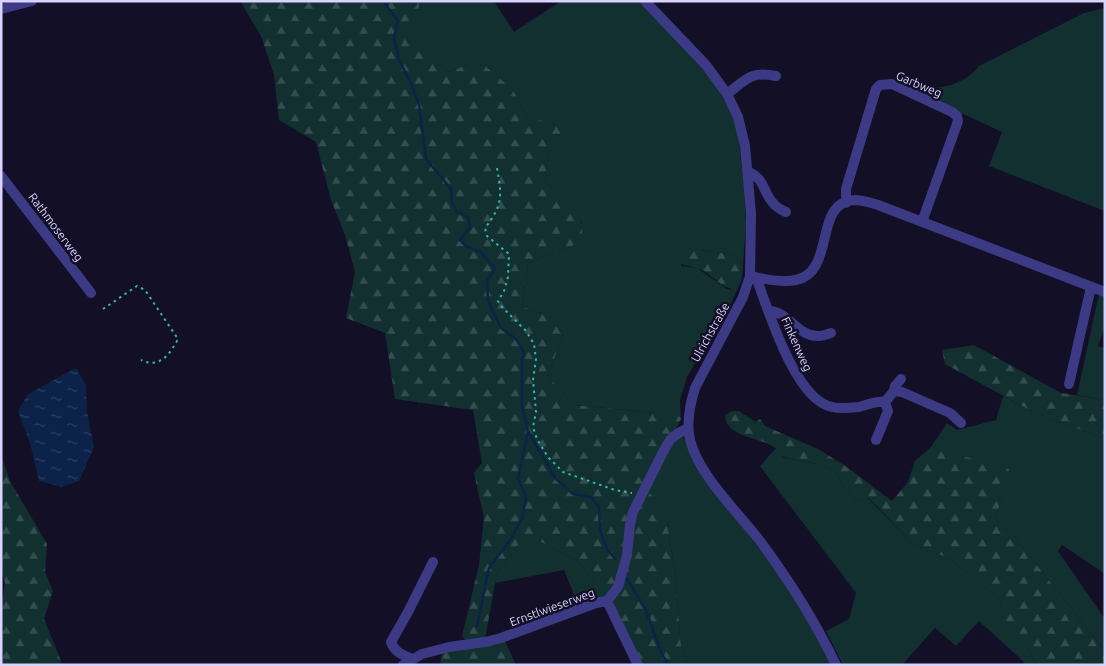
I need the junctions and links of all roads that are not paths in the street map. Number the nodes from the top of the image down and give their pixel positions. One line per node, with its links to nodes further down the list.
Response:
1 (32, 1): 3 (street)
2 (645, 1): 5 (street, Ulrichstraße)
3 (1, 9)
4 (776, 76): 5 (street)
5 (727, 94): 6 (street, Ulrichstraße)
6 (748, 172): 9 (street); 11 (street, Ulrichstraße)
7 (1, 176): 14 (street, Rathmoserweg)
8 (846, 202): 10 (street); 10 (street, Garbweg); 11 (street)
9 (786, 212)
10 (922, 222): 12 (street)
11 (753, 277): 15 (street, Finkenweg); 22 (street, Ulrichstraße)
12 (1091, 287): 13 (street); 18 (street)
13 (1105, 292)
14 (91, 294)
15 (769, 311): 16 (street, Finkenweg); 20 (street, Finkenweg)
16 (831, 333)
17 (901, 380): 19 (street)
18 (1069, 384)
19 (894, 391): 20 (street); 21 (street)
20 (885, 402): 23 (street)
21 (961, 423)
22 (688, 428): 25 (street, Ernstlwieserweg); 28 (street, Ulrichstraße)
23 (876, 440)
24 (433, 562): 26 (street)
25 (607, 601): 26 (street, Ernstlwieserweg); 27 (street)
26 (408, 662)
27 (638, 665)
28 (836, 665)

